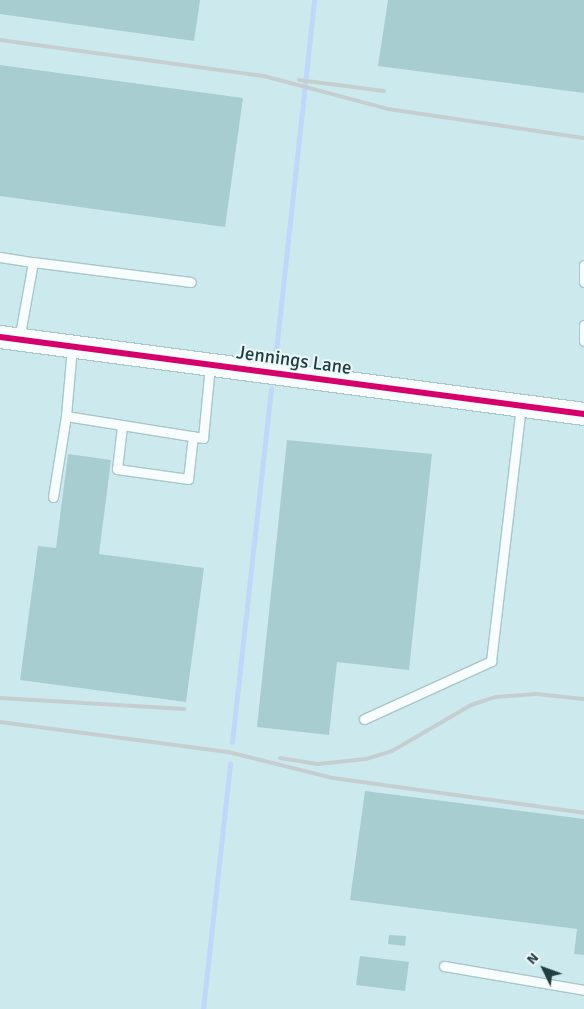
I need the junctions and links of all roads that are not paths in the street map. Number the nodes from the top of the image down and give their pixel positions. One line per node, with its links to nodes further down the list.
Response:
1 (0, 257): 2 (lane)
2 (33, 262): 4 (lane); 7 (lane)
3 (584, 264): 5 (lane)
4 (191, 282)
5 (584, 282)
6 (584, 325): 8 (lane)
7 (10, 339): 9 (street, Jennings Lane)
8 (584, 341)
9 (72, 347): 10 (street, Jennings Lane); 13 (lane)
10 (210, 365): 11 (street, Jennings Lane); 15 (lane)
11 (522, 406): 12 (street, Jennings Lane); 17 (lane)
12 (584, 414)
13 (66, 416): 14 (lane); 16 (lane)
14 (122, 426): 15 (lane); 15 (lane)
15 (193, 436)
16 (53, 498)
17 (364, 719)
18 (444, 966): 19 (lane)
19 (584, 990)

